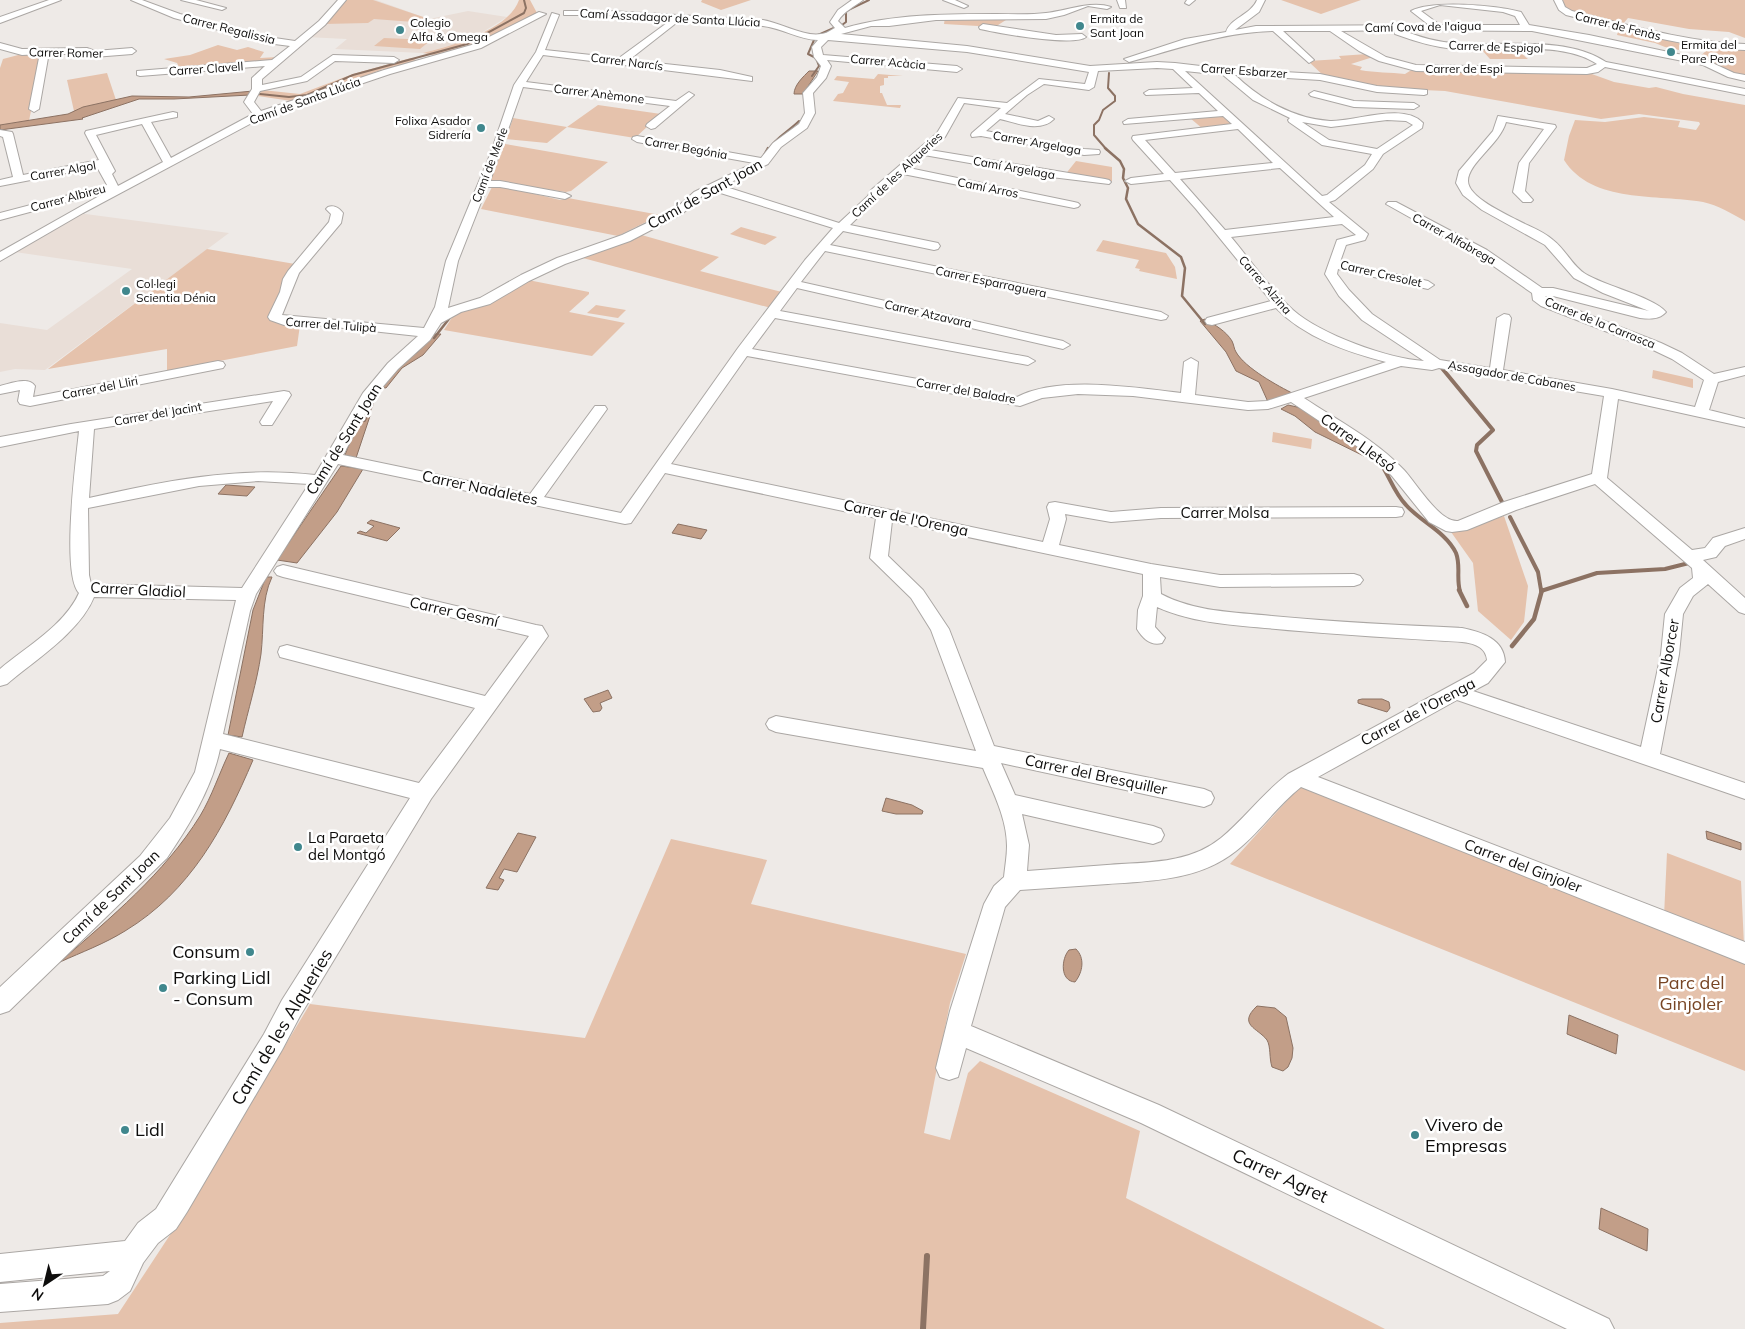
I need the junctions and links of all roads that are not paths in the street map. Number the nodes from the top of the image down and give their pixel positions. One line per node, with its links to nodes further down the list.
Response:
1 (57, 0): 21 (street)
2 (135, 0): 32 (street, Carrer Regalissia)
3 (185, 0): 15 (street)
4 (342, 0): 32 (street)
5 (859, 0): 30 (street, Camí de Sant Joan)
6 (947, 0): 10 (street)
7 (1261, 0): 28 (street)
8 (1416, 0): 12 (street)
9 (1558, 0): 34 (street, Carrer de Fenàs)
10 (964, 3): 19 (street)
11 (1055, 4): 13 (street)
12 (1431, 4): 23 (street); 25 (street)
13 (1076, 7): 14 (street); 19 (street)
14 (1107, 7)
15 (222, 8)
16 (541, 9): 17 (street); 18 (street); 70 (street, Camí de Santa Llúcia)
17 (567, 13): 18 (street); 20 (street, Camí Assadagor de Santa Llúcia)
18 (555, 15): 38 (street, Camí de Merle)
19 (952, 16): 22 (street)
20 (678, 18): 30 (street, Camí Assadagor de Santa Llúcia); 42 (street)
21 (0, 20)
22 (889, 23): 29 (street); 30 (street)
23 (1437, 27): 24 (street, Camí Cova de l'aigua); 25 (street, Camí Cova de l'aigua)
24 (1390, 28): 27 (street, Camí Cova de l'aigua); 45 (street, Carrer de Espigol)
25 (1526, 28): 52 (street, Camí Cova de l'aigua)
26 (1275, 29): 27 (street, Camí Cova de l'aigua); 28 (street, Camí Cova de l'aigua); 41 (street)
27 (1333, 29): 45 (street, Carrer de Espi)
28 (1231, 34): 48 (street, Camí Cova de l'aigua)
29 (1082, 36)
30 (827, 37): 39 (street, Camí de Sant Joan); 48 (street, Camí Assadagor de Santa Llúcia)
31 (38, 42): 35 (street)
32 (296, 44): 43 (street)
33 (0, 46): 35 (street, Carrer Romer)
34 (1745, 47)
35 (14, 51): 37 (street, Carrer Romer)
36 (132, 51): 37 (street, Carrer Romer)
37 (49, 52): 66 (street)
38 (540, 52): 42 (street, Carrer Narcís); 54 (street, Camí de Merle)
39 (819, 56): 47 (street, Carrer Acàcia); 84 (street, Camí de Sant Joan)
40 (394, 60): 55 (street)
41 (1309, 60)
42 (621, 61): 49 (street, Carrer Narcís)
43 (273, 63): 51 (street, Carrer Clavell); 55 (street)
44 (728, 64): 49 (street)
45 (1602, 64): 59 (street)
46 (1174, 66): 48 (street, Carrer Esbarzer); 50 (street, Carrer Esbarzer); 56 (street)
47 (957, 69)
48 (1096, 69): 64 (street)
49 (714, 72): 53 (street, Carrer Narcís)
50 (1226, 72): 57 (street, Carrer Esbarzer); 67 (street)
51 (140, 73)
52 (1745, 78)
53 (749, 79)
54 (520, 84): 63 (street, Carrer Anèmone); 94 (street, Camí de Merle)
55 (257, 89): 70 (street)
56 (1200, 90): 60 (street); 68 (street)
57 (1387, 90): 58 (street, Carrer Esbarzer); 65 (street, Carrer Esbarzer)
58 (1424, 92)
59 (1745, 92)
60 (1149, 93)
61 (1314, 94): 65 (street)
62 (689, 95): 63 (street, Carrer Anèmone)
63 (677, 104): 76 (street, Carrer Anèmone)
64 (1009, 106): 71 (street, Carrer Argelaga); 81 (street, Camí de les Alqueries)
65 (1414, 106): 72 (street)
66 (34, 108)
67 (1278, 108): 72 (street); 83 (street)
68 (1225, 113): 75 (street); 77 (street)
69 (173, 115): 74 (street)
70 (259, 115): 85 (street, Camí de Santa Llúcia)
71 (998, 116): 73 (street, Carrer Argelaga); 79 (street, Carrer Argelaga)
72 (1388, 118): 83 (street)
73 (1049, 119)
74 (144, 120): 85 (street); 95 (street)
75 (1128, 122)
76 (651, 126)
77 (1240, 126): 86 (street); 88 (street, Carrer Alzina)
78 (0, 133): 89 (street)
79 (978, 134): 82 (street, Carrer Argelaga)
80 (637, 139): 84 (street, Carrer Begónia)
81 (923, 152): 87 (street, Camí de les Alqueries); 92 (street, Camí Argelaga)
82 (1095, 152)
83 (1379, 152): 98 (street)
84 (759, 161): 96 (street, Camí de Sant Joan)
85 (171, 162): 90 (street, Camí de Santa Llúcia)
86 (1282, 164): 88 (street); 98 (street)
87 (901, 170): 101 (street, Camí Arros); 105 (street, Camí de les Alqueries)
88 (1172, 176): 91 (street); 106 (street, Carrer Alzina)
89 (19, 179): 93 (street, Carrer Algol); 95 (street, Carrer Algol)
90 (137, 180): 95 (street, Carrer Albireu); 109 (street, Camí de Santa Llúcia)
91 (1131, 180)
92 (1105, 182)
93 (0, 183)
94 (483, 184): 97 (street); 114 (street, Camí de Merle)
95 (115, 185): 103 (street, Carrer Albireu)
96 (714, 187): 105 (street); 115 (street, Camí de Sant Joan)
97 (565, 196)
98 (1320, 200): 104 (street)
99 (1527, 200): 113 (street, Carrer de la Carrasca)
100 (1392, 204): 113 (street, Carrer Alfabrega)
101 (1074, 205)
102 (332, 210): 121 (street, Carrer del Tulipà)
103 (0, 217)
104 (1343, 220): 106 (street); 110 (street)
105 (841, 227): 107 (street, Camí de les Alqueries); 108 (street, Camí de les Alqueries)
106 (1222, 234): 116 (street, Carrer Alzina)
107 (934, 246)
108 (822, 247): 111 (street, Camí de les Alqueries); 117 (street, Carrer Esparraguera)
109 (0, 257)
110 (1334, 264): 112 (street, Carrer Cresolet); 127 (street, Assagador de Cabanes)
111 (794, 284): 119 (street, Camí de les Alqueries); 122 (street, Carrer Atzavara)
112 (1428, 285)
113 (1540, 292): 132 (street, Carrer de la Carrasca)
114 (445, 295): 115 (street); 121 (street, Camí de Merle)
115 (485, 301): 121 (street, Camí de Sant Joan)
116 (1279, 303): 120 (street); 126 (street, Carrer Alzina)
117 (1160, 316)
118 (1504, 318): 131 (street)
119 (768, 319): 123 (street, Camí de les Alqueries); 124 (street); 129 (street)
120 (1212, 321)
121 (433, 326): 143 (street, Camí de Sant Joan)
122 (1063, 345)
123 (744, 351): 135 (street, Carrer del Baladre); 145 (street, Camí de les Alqueries)
124 (1028, 360)
125 (1191, 362): 135 (street)
126 (1399, 362): 127 (street, Carrer Alzina); 136 (street, Carrer Lletsó)
127 (1436, 363): 131 (street, Assagador de Cabanes)
128 (218, 365): 133 (street, Carrer del Lliri)
129 (1004, 370)
130 (1745, 371): 132 (street)
131 (1496, 373): 134 (street, Assagador de Cabanes)
132 (1712, 379): 138 (street)
133 (0, 390)
134 (1612, 393): 138 (street, Assagador de Cabanes); 146 (street)
135 (1188, 398): 136 (street, Carrer del Baladre)
136 (1294, 398): 146 (street, Carrer Lletsó)
137 (600, 409): 148 (street)
138 (1701, 413): 140 (street, Assagador de Cabanes)
139 (267, 422): 141 (street, Carrer del Jacint)
140 (1745, 423)
141 (87, 427): 142 (street, Carrer del Jacint); 149 (street, Carrer Gladiol)
142 (0, 442)
143 (334, 458): 144 (street, Carrer Nadaletes); 147 (street, Camí de Sant Joan)
144 (360, 464): 148 (street, Carrer Nadaletes)
145 (660, 467): 151 (street, Carrer de l'Orenga); 152 (street, Camí de les Alqueries)
146 (1599, 479): 155 (street)
147 (320, 480): 149 (street); 156 (street, Camí de Sant Joan)
148 (534, 500): 152 (street, Carrer Nadaletes)
149 (80, 505): 159 (street, Carrer Gladiol)
150 (1396, 512): 154 (street, Carrer Molsa)
151 (885, 514): 154 (street, Carrer de l'Orenga); 171 (street)
152 (625, 519)
153 (1745, 533): 155 (street)
154 (1049, 549): 157 (street, Carrer de l'Orenga)
155 (1695, 561): 162 (street); 172 (street, Carrer Alborcer)
156 (277, 566): 160 (street, Camí de Sant Joan); 163 (street, Carrer Gesmí); 168 (street, Carrer Gesmí)
157 (1151, 570): 158 (street, Carrer de l'Orenga); 161 (street)
158 (1354, 580)
159 (88, 591): 160 (street, Carrer Gladiol); 166 (street)
160 (247, 594): 170 (street, Camí de Sant Joan)
161 (1152, 596): 164 (street); 167 (street, Carrer de l'Orenga)
162 (1745, 608)
163 (551, 628)
164 (1156, 638)
165 (287, 652): 168 (street)
166 (0, 678)
167 (1455, 692): 172 (street); 173 (street, Carrer de l'Orenga)
168 (488, 704): 175 (street, Carrer Gesmí)
169 (776, 724): 171 (street, Carrer del Bresquiller)
170 (213, 739): 175 (street); 181 (street, Camí de Sant Joan)
171 (988, 756): 176 (street, Carrer del Bresquiller); 177 (street)
172 (1649, 758): 174 (street)
173 (1303, 776): 179 (street, Carrer de l'Orenga); 180 (street, Carrer del Ginjoler)
174 (1745, 791)
175 (424, 793): 184 (street, Camí de les Alqueries)
176 (1204, 798)
177 (1008, 802): 178 (street); 179 (street)
178 (1153, 835)
179 (1015, 881): 182 (street)
180 (1745, 953)
181 (0, 1003)
182 (957, 1032): 183 (street); 187 (street, Carrer Agret)
183 (950, 1068)
184 (132, 1254): 185 (street); 186 (street)
185 (0, 1268)
186 (0, 1298)
187 (1599, 1329)

